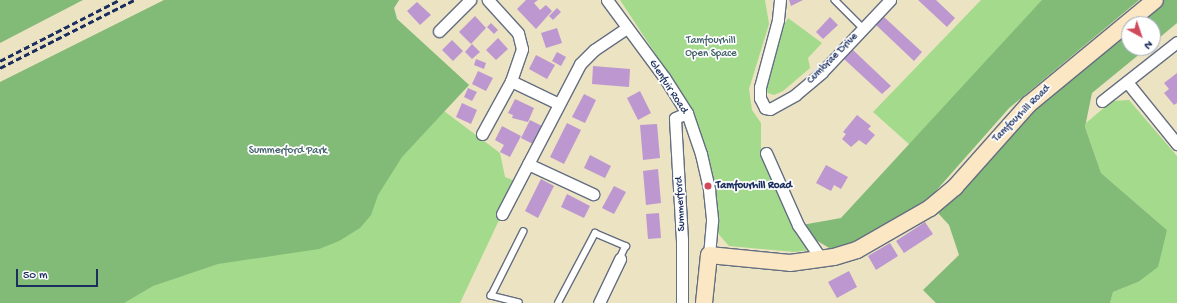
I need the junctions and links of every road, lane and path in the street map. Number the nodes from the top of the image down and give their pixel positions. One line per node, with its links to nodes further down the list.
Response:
1 (470, 0): 10 (street)
2 (488, 0): 12 (street)
3 (607, 0): 8 (street, Glenfuir Road)
4 (780, 0): 9 (street, Cumbrae Drive)
5 (835, 0): 9 (lane)
6 (890, 0): 9 (street, Cumbrae Drive)
7 (1155, 0): 26 (main road, Tamfourhill Road)
8 (627, 28): 15 (street); 16 (street, Glenfuir Road)
9 (863, 28)
10 (439, 31)
11 (1177, 42): 13 (street)
12 (511, 81): 15 (street); 17 (street)
13 (1127, 82): 14 (street); 18 (street)
14 (1102, 101)
15 (560, 104): 20 (street)
16 (687, 114): 24 (street, Glenfuir Road); 30 (street, Summerford)
17 (482, 134)
18 (1177, 144)
19 (766, 153): 26 (street)
20 (528, 164): 21 (street); 22 (street)
21 (593, 194)
22 (502, 214)
23 (523, 232): 27 (lane)
24 (708, 255): 26 (main road, Tamfourhill Road); 31 (main road, Glenfuir Road)
25 (620, 259): 28 (lane); 29 (street)
26 (822, 260)
27 (518, 303)
28 (558, 303)
29 (599, 303)
30 (682, 303)
31 (704, 303)

